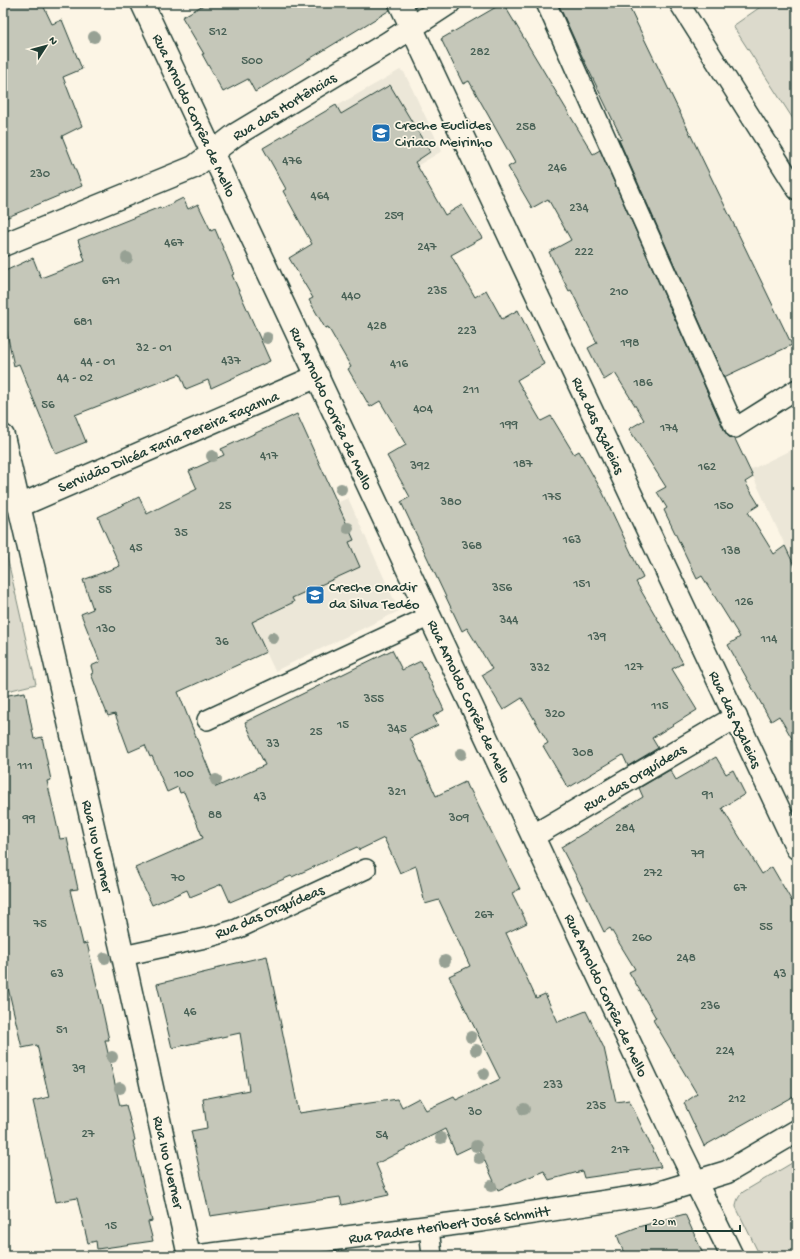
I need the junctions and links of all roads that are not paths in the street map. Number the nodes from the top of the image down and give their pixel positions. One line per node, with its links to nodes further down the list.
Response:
1 (142, 3): 7 (street, Rua Arnoldo Corrêa de Mello)
2 (400, 3): 6 (street, Rua das Azaleias)
3 (449, 3): 6 (street, Rua das Hortências)
4 (546, 3): 11 (lane)
5 (679, 3): 8 (lane)
6 (411, 28): 7 (street, Rua das Hortências); 15 (street, Rua das Azaleias)
7 (213, 152): 9 (street, Rua das Hortências); 10 (street, Rua Arnoldo Corrêa de Mello)
8 (797, 190)
9 (3, 245)
10 (318, 376): 13 (street, Servidão Dilcéa Faria Pereira Façanha); 14 (street, Rua Arnoldo Corrêa de Mello)
11 (797, 389)
12 (3, 436): 13 (street, Rua Ivo Werner)
13 (18, 506): 20 (street, Rua Ivo Werner)
14 (430, 616): 16 (lane); 17 (street, Rua Arnoldo Corrêa de Mello)
15 (736, 717): 17 (street, Rua das Orquídeas); 18 (street, Rua das Azaleias)
16 (207, 720)
17 (533, 836): 22 (street, Rua Arnoldo Corrêa de Mello)
18 (797, 848)
19 (366, 869): 20 (lane, Rua das Orquídeas)
20 (123, 956): 24 (street, Rua Ivo Werner)
21 (797, 1131): 22 (street, Rua Padre Heribert José Schmitt)
22 (696, 1182): 23 (street, Rua Padre Heribert José Schmitt); 27 (street, Rua Arnoldo Corrêa de Mello)
23 (429, 1227): 25 (street, Rua Padre Heribert José Schmitt); 26 (lane)
24 (189, 1256)
25 (200, 1256)
26 (432, 1256)
27 (732, 1256)

